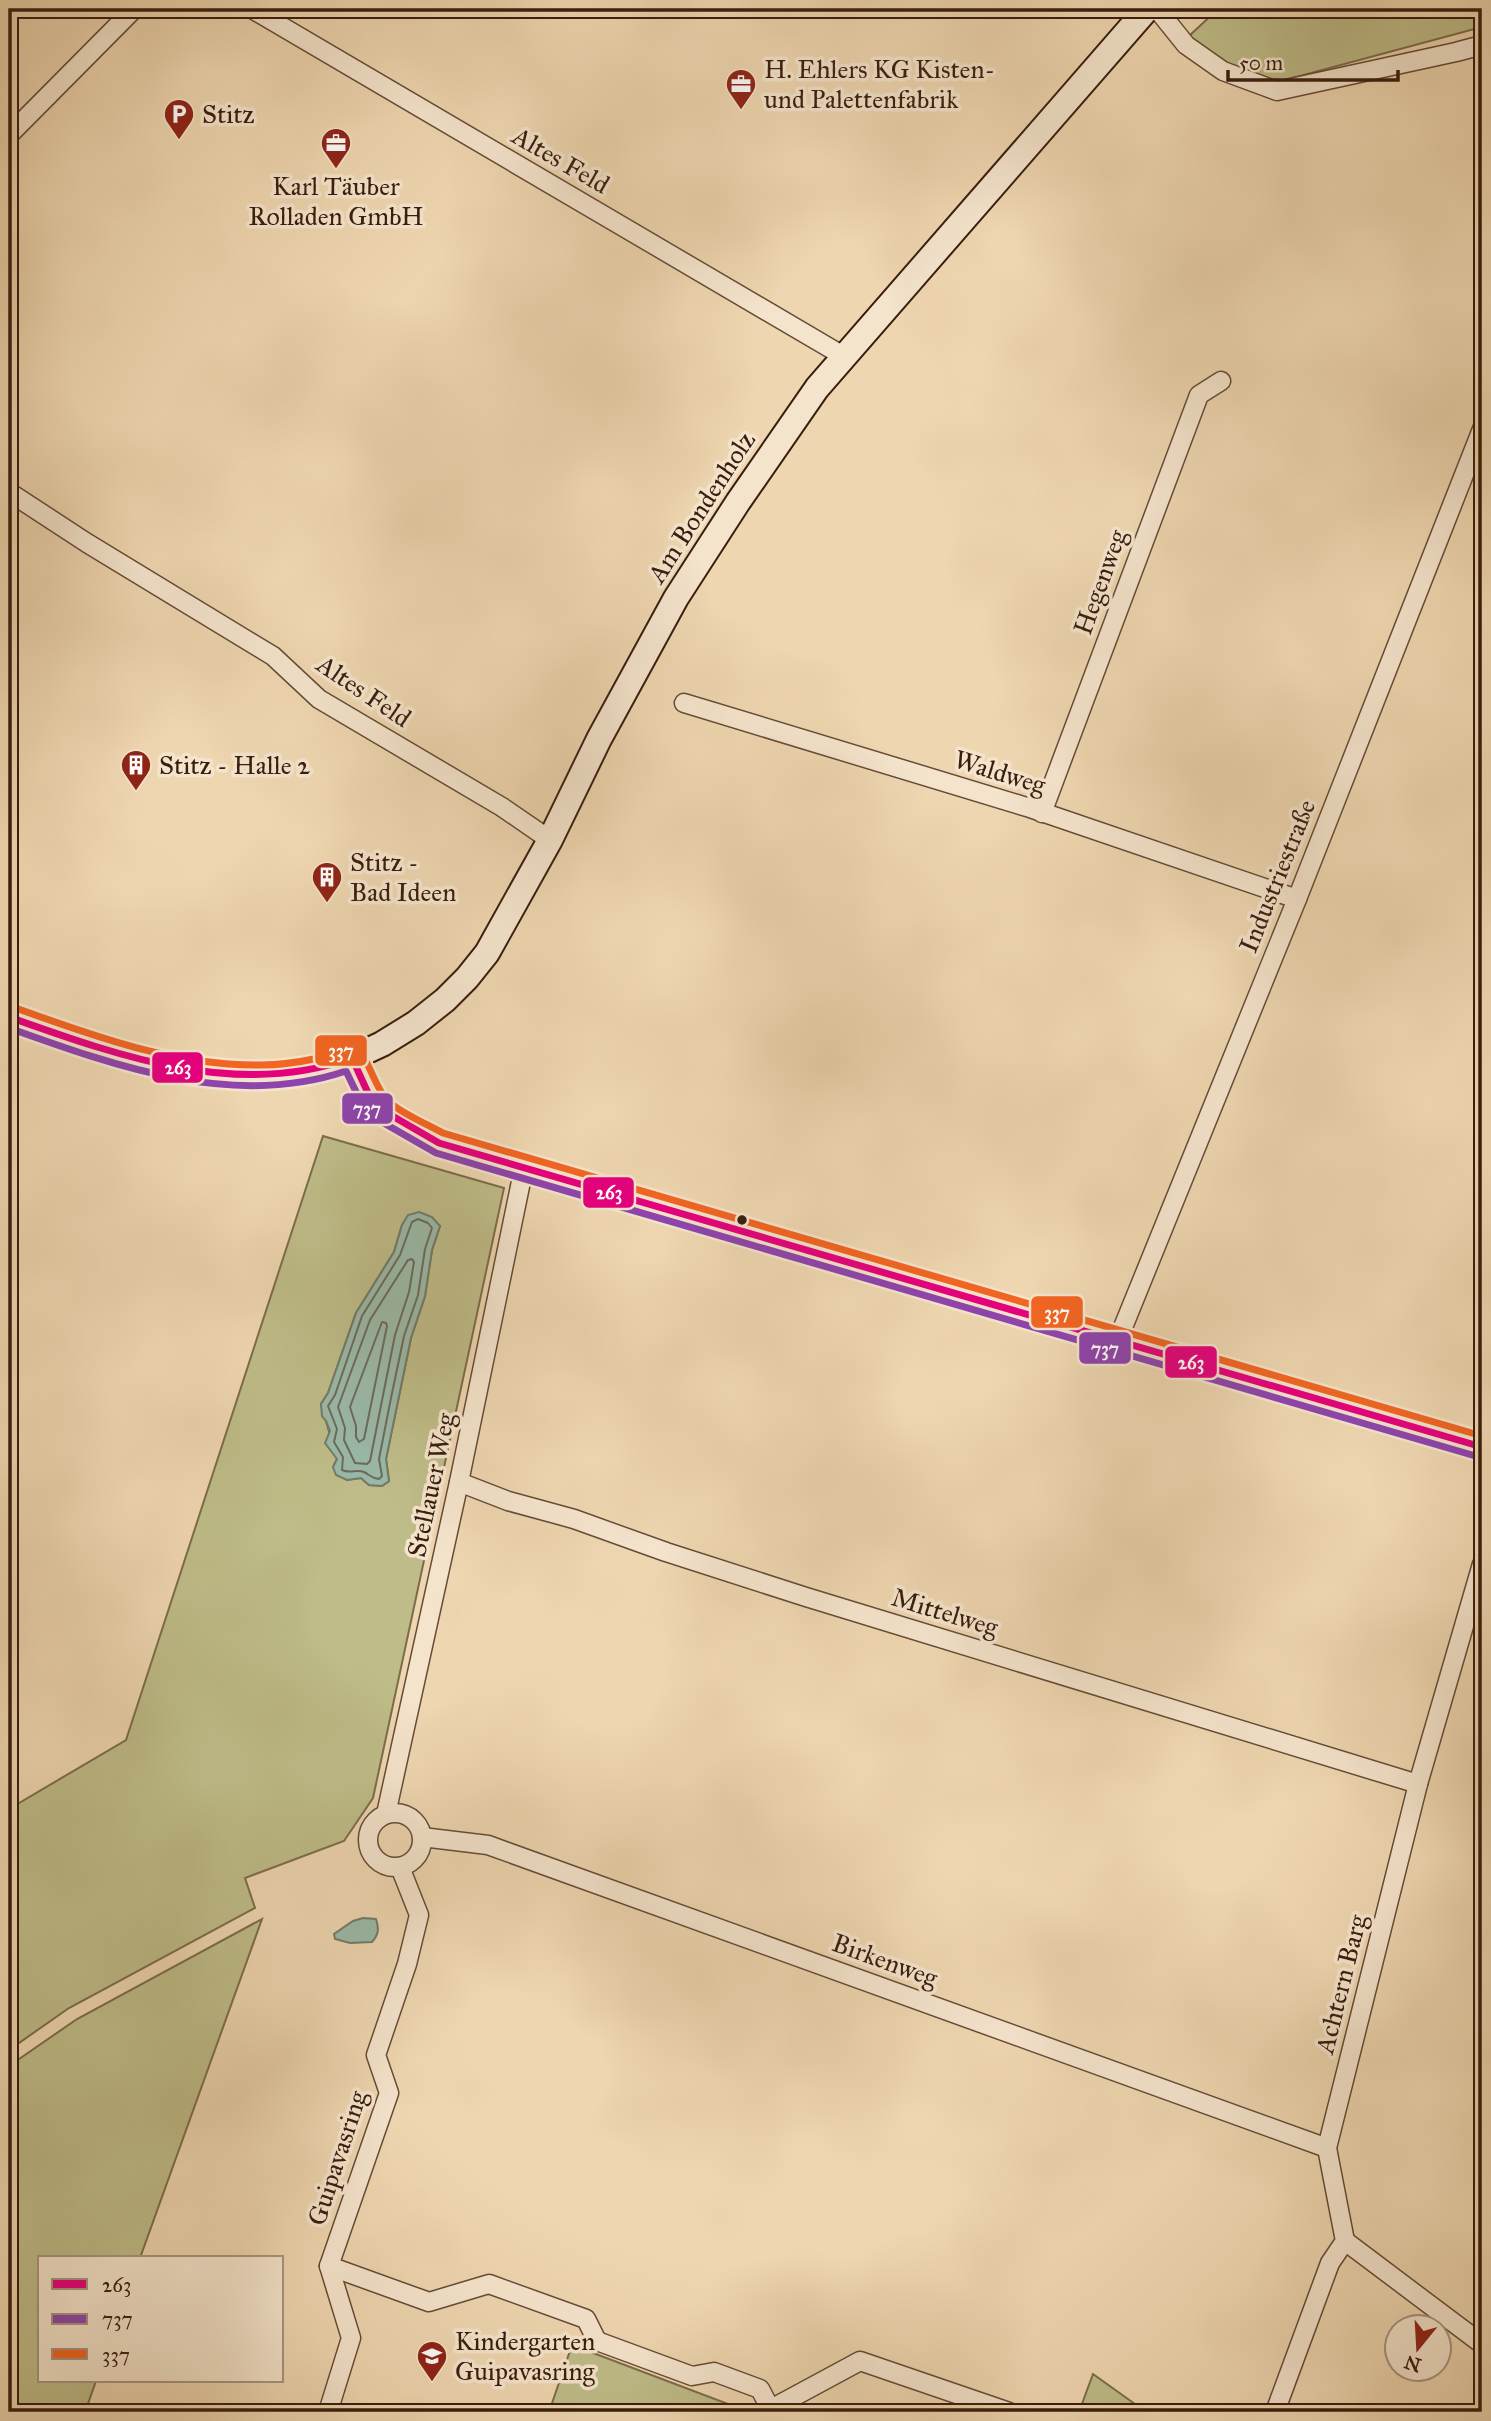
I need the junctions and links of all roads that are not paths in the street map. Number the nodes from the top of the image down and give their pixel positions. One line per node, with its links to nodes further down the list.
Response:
1 (134, 9): 6 (street)
2 (251, 9): 7 (street, Altes Feld)
3 (1147, 9): 7 (main road, Am Bondenholz)
4 (1157, 9): 5 (street)
5 (1482, 45)
6 (9, 135)
7 (845, 357): 13 (main road, Am Bondenholz)
8 (1221, 382): 12 (street, Hegenweg)
9 (1482, 429): 14 (street, Industriestraße)
10 (9, 492): 13 (street, Altes Feld)
11 (684, 703): 12 (street, Waldweg)
12 (1042, 813): 14 (street, Waldweg)
13 (551, 840): 16 (main road, Am Bondenholz)
14 (1297, 899): 18 (street, Industriestraße)
15 (9, 1017): 16 (main road, Am Bondenholz)
16 (352, 1058): 17 (main road)
17 (523, 1167): 18 (main road); 20 (street, Stellauer Weg)
18 (1117, 1342): 19 (main road)
19 (1482, 1447)
20 (459, 1482): 22 (street, Mittelweg); 23 (street, Stellauer Weg)
21 (1482, 1564): 22 (street, Achtern Barg)
22 (1418, 1784): 26 (street, Achtern Barg)
23 (386, 1814): 24 (street); 25 (street, Stellauer Weg)
24 (422, 1837): 25 (street); 26 (street, Birkenweg)
25 (400, 1867): 28 (street, Guipavasring)
26 (1327, 2147): 27 (street, Achtern Barg)
27 (1345, 2241): 29 (street); 33 (street)
28 (330, 2266): 30 (street, Guipavasring); 31 (street, Guipavasring)
29 (1482, 2344)
30 (771, 2411): 32 (street, Guipavasring)
31 (328, 2412)
32 (1009, 2412)
33 (1275, 2412)

